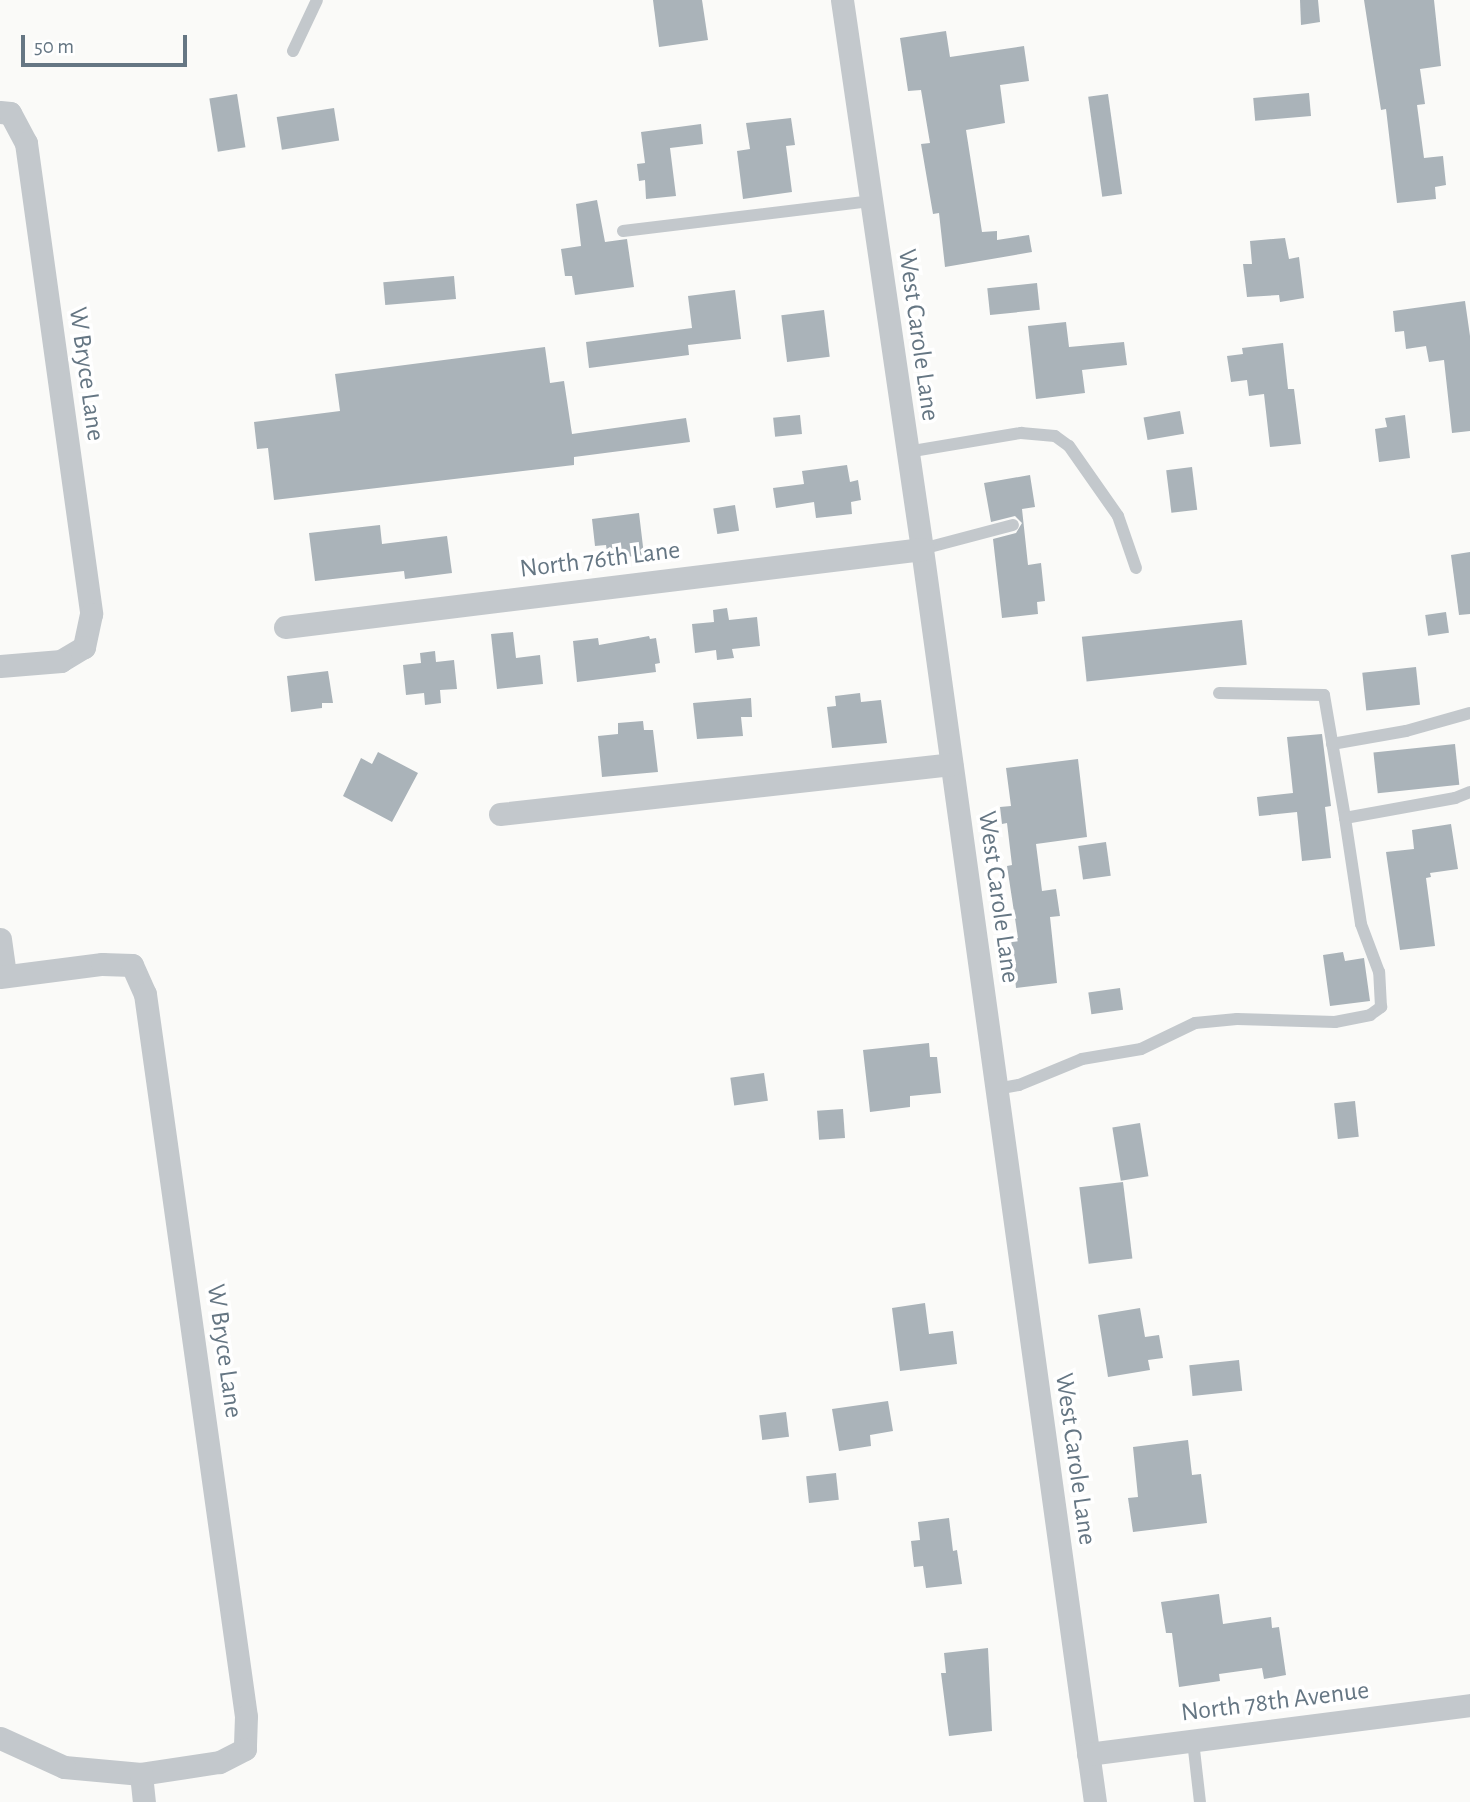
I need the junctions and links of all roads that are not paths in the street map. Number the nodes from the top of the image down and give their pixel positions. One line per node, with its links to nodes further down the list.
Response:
1 (317, 0): 3 (lane)
2 (842, 0): 5 (street, West Carole Lane)
3 (293, 51)
4 (5, 112): 12 (street, W Bryce Lane)
5 (870, 201): 6 (lane); 7 (street, West Carole Lane)
6 (624, 232)
7 (907, 452): 9 (street, West Carole Lane); 10 (lane)
8 (1013, 526): 9 (lane)
9 (922, 549): 11 (street, North 76th Lane); 16 (street, West Carole Lane)
10 (1136, 568)
11 (285, 627)
12 (0, 666)
13 (1219, 693): 15 (lane)
14 (1470, 713): 15 (lane)
15 (1332, 744): 19 (lane)
16 (951, 764): 18 (street); 22 (street, West Carole Lane)
17 (1470, 792): 19 (lane)
18 (499, 814)
19 (1345, 818): 22 (lane)
20 (0, 939): 21 (street)
21 (3, 977): 27 (street, W Bryce Lane)
22 (996, 1089): 26 (street, West Carole Lane)
23 (1470, 1705): 25 (street, North 78th Avenue)
24 (0, 1738): 27 (street)
25 (1193, 1741): 26 (street, North 78th Avenue); 30 (lane)
26 (1088, 1754): 29 (street, West Carole Lane)
27 (141, 1774): 28 (street)
28 (144, 1802)
29 (1095, 1802)
30 (1200, 1802)

